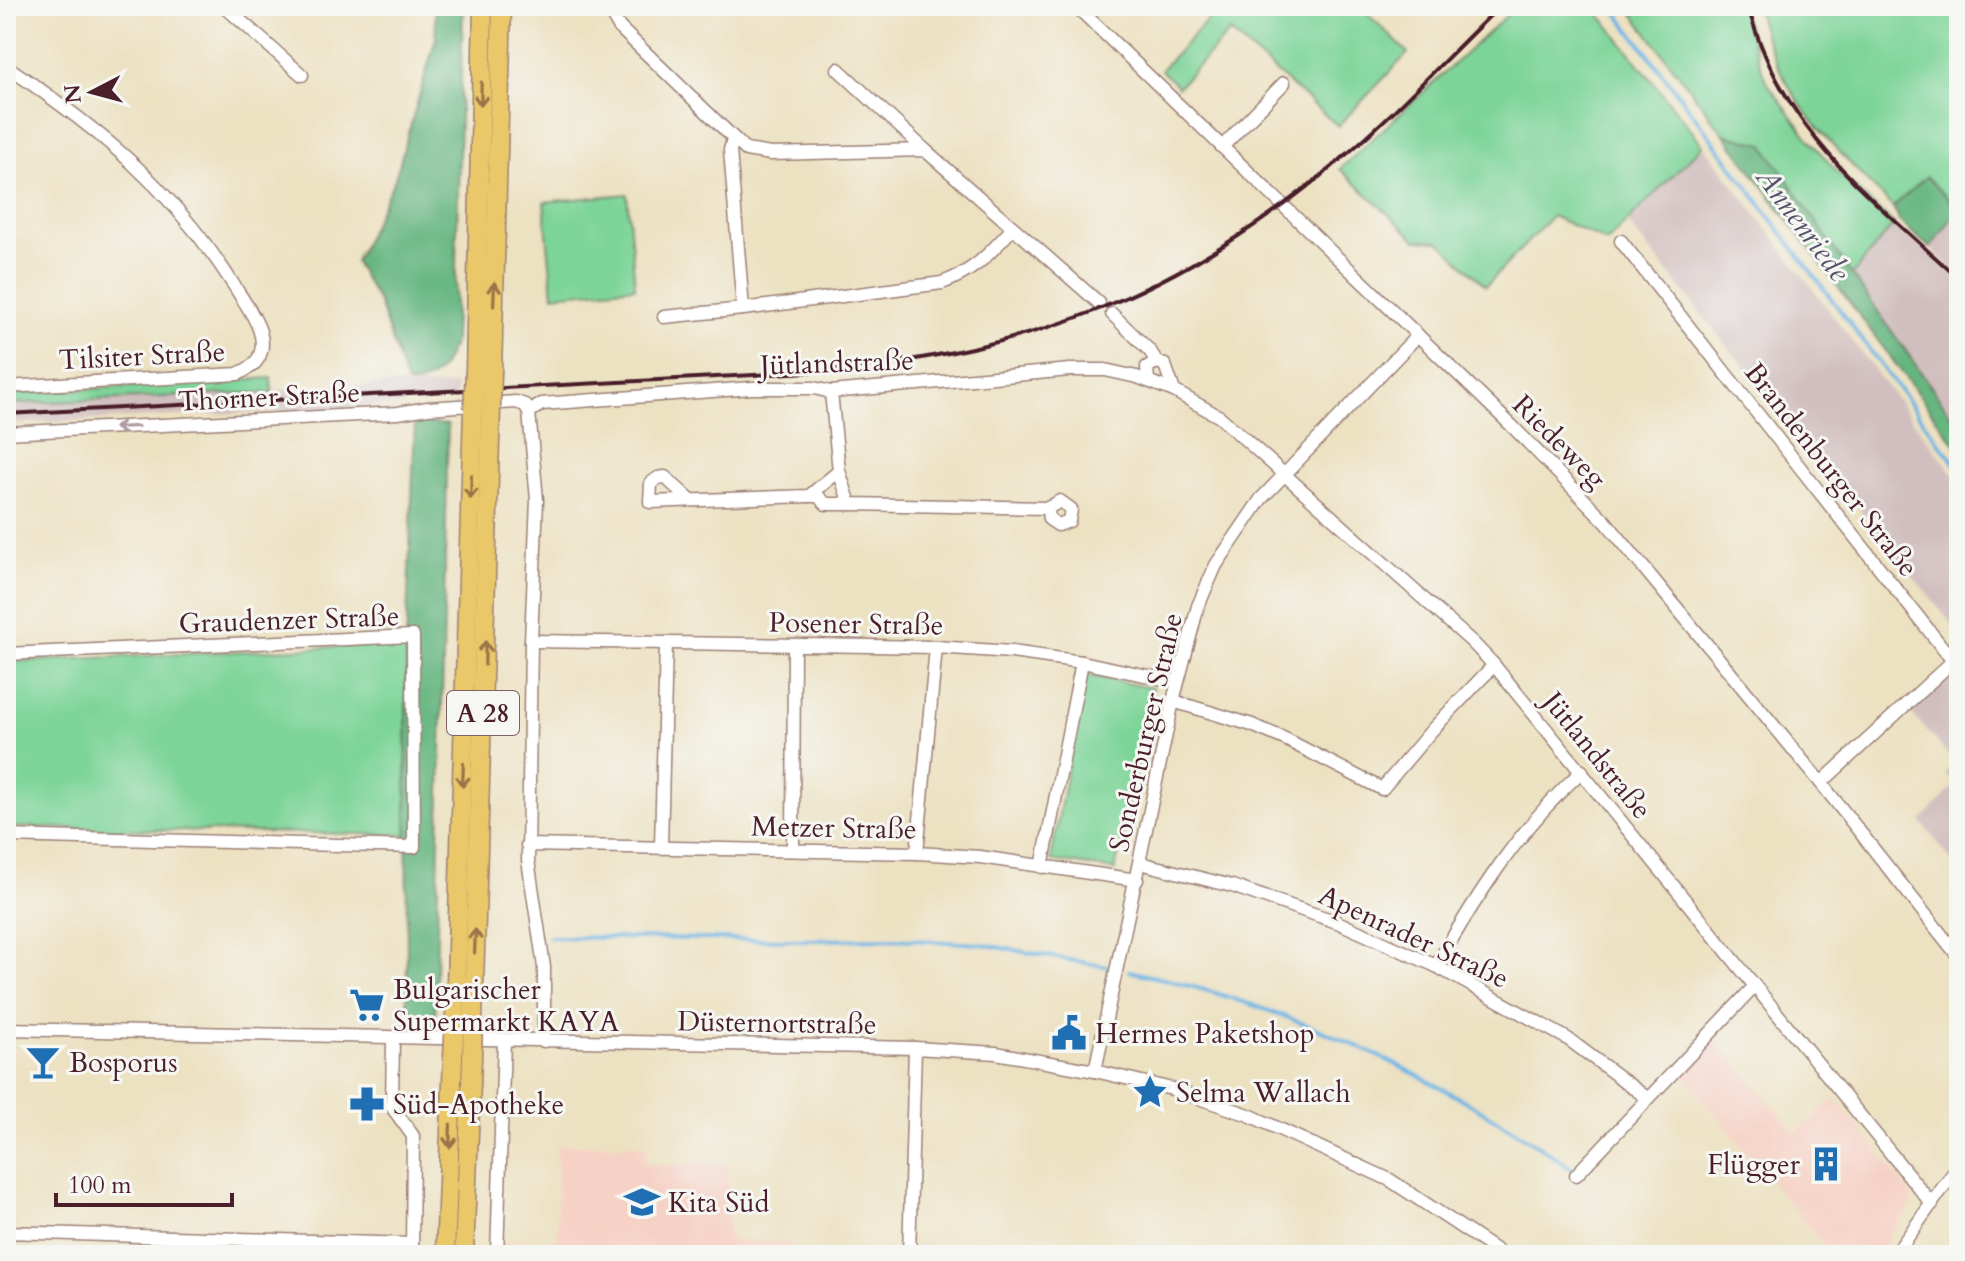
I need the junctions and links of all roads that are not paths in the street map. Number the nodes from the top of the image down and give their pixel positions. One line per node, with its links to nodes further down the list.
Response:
1 (224, 6): 8 (street)
2 (483, 6): 21 (highway, A 28, one-way to 21)
3 (502, 6): 21 (highway, A 28, one-way to 3)
4 (607, 6): 10 (street)
5 (1076, 6): 11 (street, Riedeweg)
6 (6, 66): 23 (street, Tilsiter Straße)
7 (838, 69): 12 (street)
8 (302, 75)
9 (1284, 83): 11 (street)
10 (733, 139): 12 (street); 16 (street)
11 (1222, 147): 19 (street, Riedeweg)
12 (925, 150): 13 (street)
13 (1012, 229): 15 (street); 16 (street)
14 (1621, 241): 44 (street, Brandenburger Straße)
15 (1099, 303)
16 (743, 309): 18 (street)
17 (1112, 314): 20 (street)
18 (664, 317)
19 (1418, 335): 29 (street, Sonderburger Straße); 44 (street, Riedeweg)
20 (1157, 362): 22 (street); 24 (street)
21 (483, 372): 61 (highway, A 28, bridge)
22 (1148, 381): 24 (street, Jütlandstraße); 25 (street, Jütlandstraße)
23 (6, 387)
24 (1174, 391): 29 (street, Jütlandstraße)
25 (831, 392): 26 (street, Jütlandstraße); 28 (street)
26 (529, 412): 27 (street, Thorner Straße, one-way to 27); 34 (street)
27 (6, 433)
28 (839, 471): 30 (street); 32 (street)
29 (1284, 474): 40 (street, Jütlandstraße); 41 (street, Sonderburger Straße)
30 (809, 496): 31 (street); 32 (street)
31 (690, 500)
32 (850, 504): 33 (street)
33 (1048, 508)
34 (531, 641): 35 (street, Posener Straße); 46 (street)
35 (666, 643): 36 (street, Posener Straße); 47 (street)
36 (794, 645): 37 (street, Posener Straße); 48 (street)
37 (936, 647): 39 (street, Posener Straße); 49 (street)
38 (6, 654): 45 (street, Graudenzer Straße)
39 (1082, 662): 41 (street, Posener Straße); 51 (street)
40 (1494, 665): 42 (street); 43 (street, Jütlandstraße)
41 (1177, 682): 42 (street, Sonderburger Straße)
42 (1173, 701): 50 (street, Sonderburger Straße)
43 (1582, 771): 54 (street); 55 (street, Jütlandstraße)
44 (1821, 783): 53 (street, Riedeweg)
45 (6, 836)
46 (527, 845): 47 (street, Metzer Straße); 59 (street)
47 (661, 847): 48 (street, Metzer Straße)
48 (793, 850): 49 (street, Metzer Straße)
49 (917, 853): 51 (street, Metzer Straße)
50 (1140, 863): 52 (street, Sonderburger Straße); 54 (street, Apenrader Straße)
51 (1042, 867): 52 (street, Metzer Straße)
52 (1137, 880): 62 (street, Sonderburger Straße)
53 (1959, 957)
54 (1436, 966): 63 (street, Apenrader Straße)
55 (1754, 987): 63 (street); 66 (street, Jütlandstraße)
56 (6, 1029): 57 (street, Düsternortstraße)
57 (393, 1038): 58 (street, Düsternortstraße); 68 (street)
58 (504, 1040): 59 (street, Düsternortstraße); 71 (street)
59 (544, 1041): 60 (street, Düsternortstraße)
60 (915, 1048): 62 (street, Düsternortstraße); 72 (street)
61 (462, 1059): 69 (highway, A 28, one-way to 69); 70 (highway, A 28)
62 (1095, 1071): 73 (street, Düsternortstraße)
63 (1647, 1098): 65 (street)
64 (1959, 1165): 66 (street)
65 (1576, 1175)
66 (1932, 1204): 74 (street)
67 (6, 1232): 68 (street)
68 (412, 1250)
69 (445, 1255)
70 (464, 1255)
71 (497, 1255)
72 (909, 1255)
73 (1503, 1255)
74 (1895, 1255)

